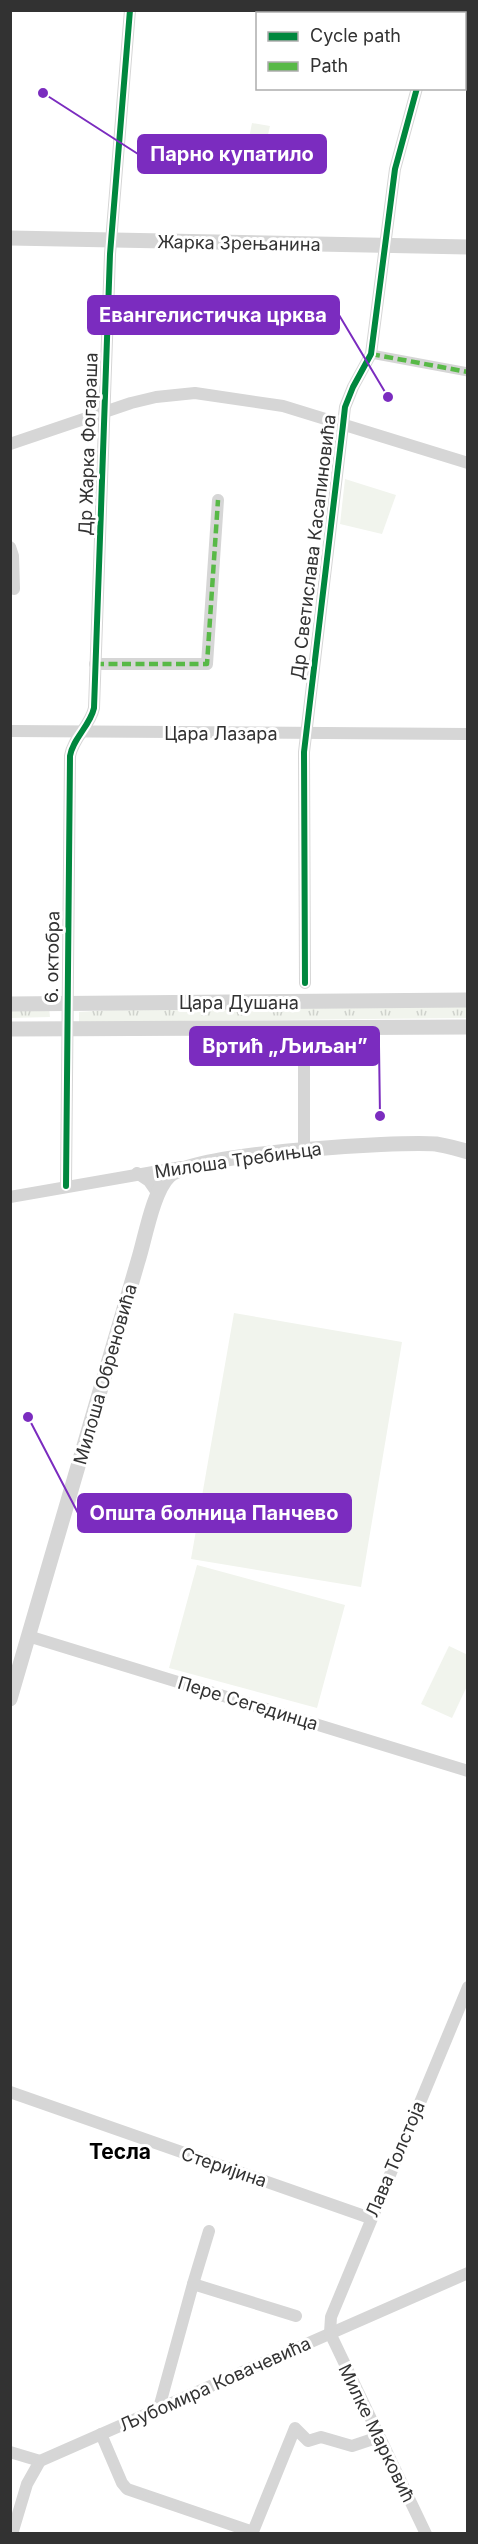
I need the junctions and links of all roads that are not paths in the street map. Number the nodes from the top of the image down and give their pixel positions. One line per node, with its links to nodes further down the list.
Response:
1 (130, 10): 4 (street, Др Жарка Фогараша)
2 (416, 90): 5 (street, Др Светислава Касапиновића)
3 (10, 238): 4 (street, Жарка Зрењанина)
4 (111, 240): 5 (street, Жарка Зрењанина); 9 (street, Др Жарка Фогараша)
5 (386, 246): 6 (street, Жарка Зрењанина); 7 (street, Др Светислава Касапиновића)
6 (468, 247)
7 (371, 354): 8 (street); 10 (street, Др Светислава Касапиновића)
8 (468, 372)
9 (104, 412): 10 (street); 11 (street); 16 (street, Др Жарка Фогараша)
10 (343, 425): 12 (street); 19 (street, Др Светислава Касапиновића)
11 (10, 444)
12 (468, 463)
13 (218, 500): 16 (street)
14 (10, 547): 15 (street)
15 (14, 589)
16 (95, 664): 18 (street, Др Жарка Фогараша)
17 (10, 731): 18 (street, Цара Лазара)
18 (82, 733): 19 (street, Цара Лазара); 23 (street, 6. октобра)
19 (305, 733): 20 (street, Цара Лазара); 21 (street, Др Светислава Касапиновића)
20 (468, 734)
21 (305, 983)
22 (468, 1000): 23 (street, Цара Душана)
23 (67, 1003): 24 (street, Цара Душана); 26 (street, 6. октобра)
24 (10, 1004)
25 (468, 1027): 26 (street, Цара Душана)
26 (66, 1028): 27 (street, Цара Душана); 33 (street, 6. октобра)
27 (10, 1029)
28 (304, 1042): 29 (street)
29 (304, 1149): 30 (street, Милоша Требињца); 31 (street, Милоша Требињца)
30 (468, 1152)
31 (186, 1166): 32 (street, Милоша Требињца); 34 (street, Милоша Обреновића)
32 (136, 1173): 33 (street, Милоша Требињца); 34 (street)
33 (66, 1186): 35 (street, Милоша Требињца)
34 (158, 1194): 36 (street, Милоша Обреновића)
35 (10, 1197)
36 (28, 1636): 37 (street, Милоша Обреновића); 38 (street, Пере Сегединца)
37 (10, 1699)
38 (468, 1771)
39 (467, 1995): 41 (street, Лава Толстоја)
40 (10, 2092): 41 (street, Стеријина)
41 (370, 2218): 46 (street, Лава Толстоја)
42 (209, 2231): 44 (street)
43 (468, 2273): 46 (street, Љубомира Ковачевића)
44 (194, 2284): 45 (street); 47 (street)
45 (296, 2316)
46 (330, 2333): 47 (street, Љубомира Ковачевића); 49 (street, Милке Марковић)
47 (159, 2408): 48 (street, Љубомира Ковачевића)
48 (101, 2434): 51 (street, Љубомира Ковачевића); 52 (street, Љубомира Ковачевића)
49 (379, 2437): 52 (street); 54 (street, Милке Марковић)
50 (10, 2452): 51 (street)
51 (40, 2461): 53 (street)
52 (252, 2533)
53 (12, 2534)
54 (426, 2534)

